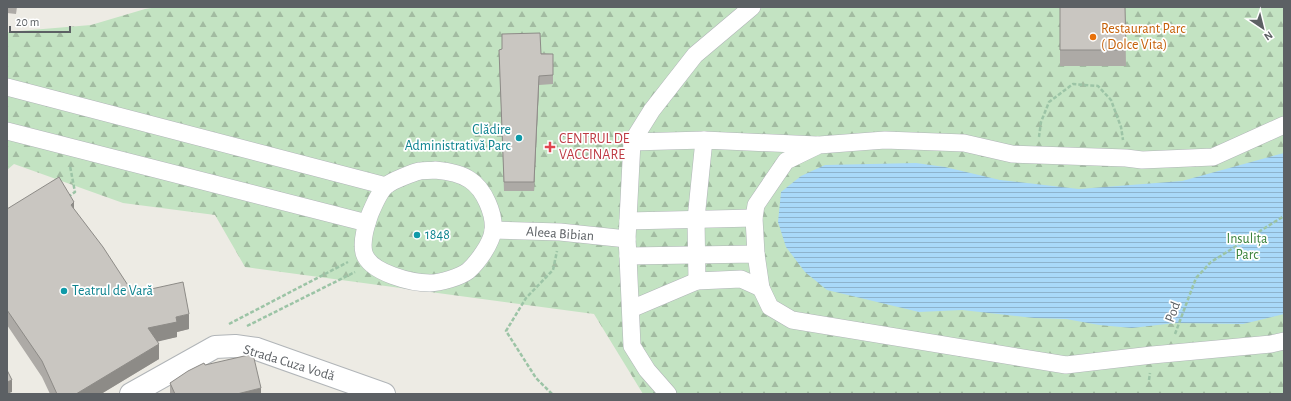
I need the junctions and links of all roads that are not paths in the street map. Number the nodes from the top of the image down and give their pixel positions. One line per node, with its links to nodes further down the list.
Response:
1 (752, 7): 6 (street)
2 (7, 87): 8 (street)
3 (1284, 125): 7 (street)
4 (7, 131): 12 (street)
5 (704, 140): 6 (street); 7 (street); 10 (street)
6 (632, 142): 11 (street)
7 (819, 145): 9 (street)
8 (386, 186): 12 (street); 13 (street)
9 (754, 218): 10 (street); 15 (street)
10 (696, 219): 11 (street); 16 (street)
11 (628, 220): 14 (street)
12 (367, 223): 13 (street)
13 (493, 230): 14 (street, Aleea Bibian)
14 (627, 247): 16 (street, Aleea Bibian); 19 (street)
15 (756, 254): 16 (street, Aleea Bibian); 18 (street)
16 (696, 255): 17 (street)
17 (697, 281): 18 (street); 19 (street)
18 (762, 288): 20 (street)
19 (631, 309): 23 (street)
20 (1284, 341)
21 (131, 394): 22 (street, Strada Cuza Vodă)
22 (384, 394)
23 (668, 394)

